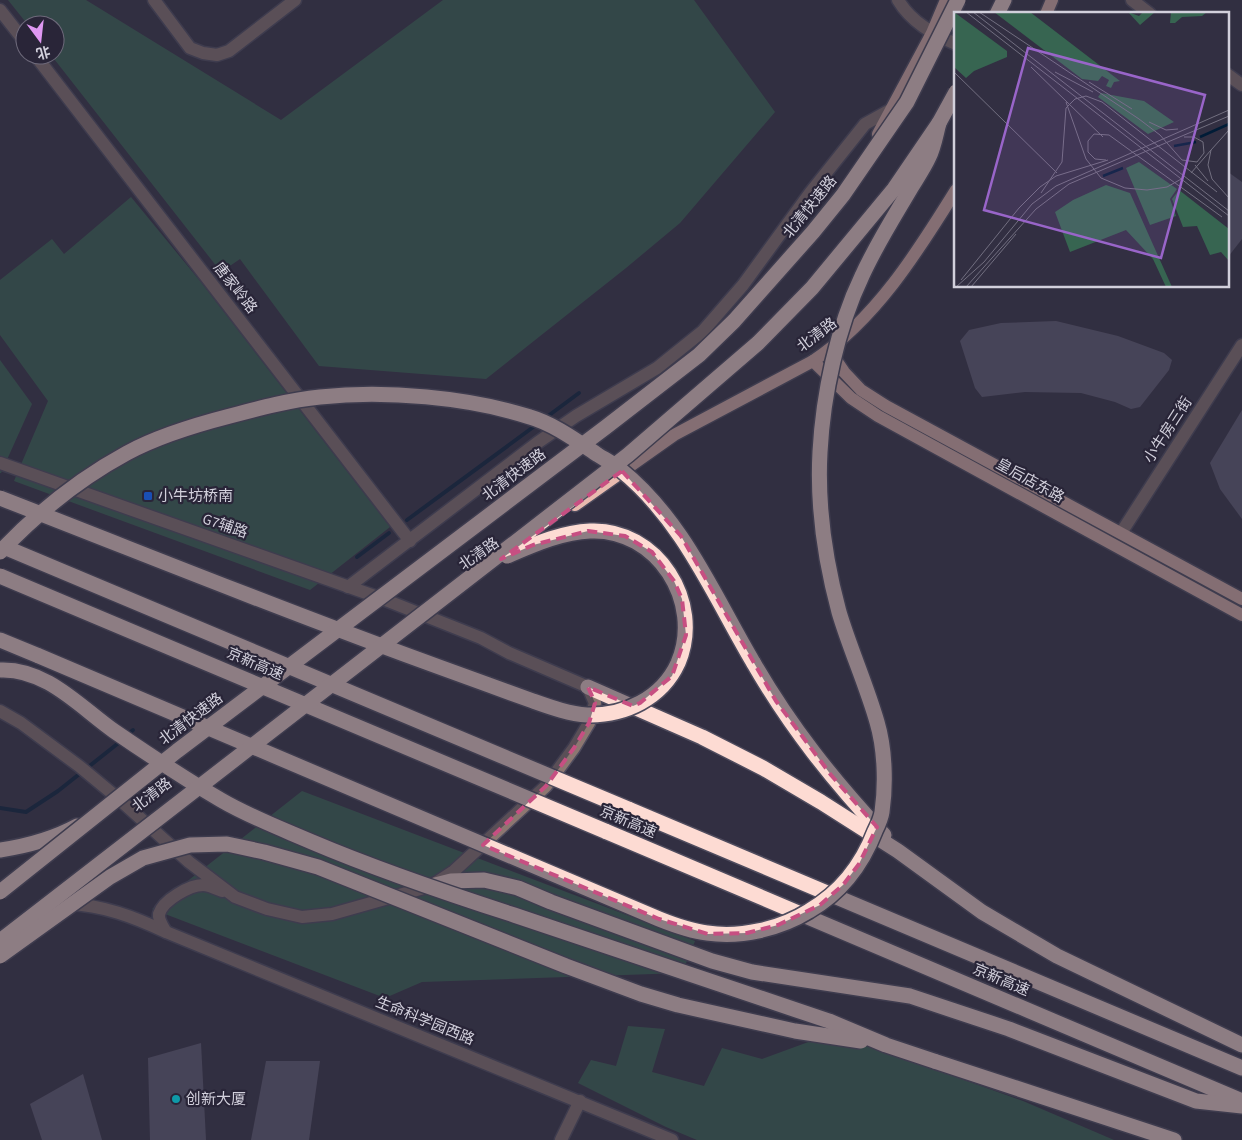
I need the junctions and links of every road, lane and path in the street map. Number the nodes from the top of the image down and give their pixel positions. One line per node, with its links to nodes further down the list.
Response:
1 (154, 0): 2 (street)
2 (295, 0)
3 (898, 0): 14 (street)
4 (946, 0): 14 (main road, 北清路)
5 (958, 0): 43 (highway, 北清快速路, bridge)
6 (1004, 0): 10 (highway)
7 (1052, 0): 11 (main road)
8 (1132, 0): 12 (street)
9 (0, 10): 13 (street)
10 (998, 12)
11 (1047, 12)
12 (1147, 12)
13 (15, 29)
14 (932, 33): 15 (street); 20 (main road, 北清路)
15 (954, 43)
16 (43, 65): 29 (street, 唐家岭路)
17 (1230, 76): 18 (street)
18 (1242, 85)
19 (954, 96): 21 (highway, bridge)
20 (892, 109): 29 (street); 35 (main road, 北清路)
21 (939, 123): 31 (highway, bridge); 38 (highway, bridge)
22 (954, 193): 24 (main road, 北清路)
23 (1242, 344): 28 (street, 小牛房三街)
24 (830, 350): 25 (main road, 北清路); 28 (main road, 皇后店东路)
25 (813, 361): 36 (main road, 北清路); 37 (main road, 皇后店东路)
26 (0, 464): 33 (street, G7辅路)
27 (0, 498): 31 (highway, bridge)
28 (1122, 533): 34 (main road, 皇后店东路)
29 (410, 541): 33 (street)
30 (3, 549): 46 (highway, bridge); 57 (highway, 京新高速, bridge)
31 (486, 566): 53 (highway, bridge)
32 (0, 576): 59 (highway, 京新高速, bridge)
33 (348, 588): 35 (street, G7辅路)
34 (1242, 599)
35 (383, 600): 36 (street, G7辅路); 42 (main road, 北清路)
36 (420, 614): 40 (street, G7辅路); 44 (main road, 北清路)
37 (1242, 615)
38 (0, 640)
39 (0, 670): 56 (highway, bridge)
40 (588, 687): 46 (highway); 47 (street)
41 (0, 711): 42 (street)
42 (120, 800): 44 (street); 48 (main road, 北清路)
43 (102, 812): 45 (highway, bridge); 48 (highway, 北清快速路, bridge)
44 (143, 822): 49 (street); 50 (main road, 北清路)
45 (0, 850)
46 (898, 851): 55 (highway)
47 (431, 886): 49 (street); 60 (highway)
48 (0, 893)
49 (235, 897): 51 (street)
50 (38, 904): 51 (street, 生命科学园西路); 52 (main road, 北清路)
51 (166, 932): 58 (street, 生命科学园西路)
52 (0, 934)
53 (0, 941)
54 (0, 956): 56 (highway, bridge)
55 (1242, 1044)
56 (886, 1045): 63 (highway, bridge)
57 (1242, 1068)
58 (580, 1101): 61 (street); 62 (street, 生命科学园西路)
59 (1242, 1101)
60 (1242, 1106)
61 (561, 1140)
62 (672, 1140)
63 (1174, 1140)

